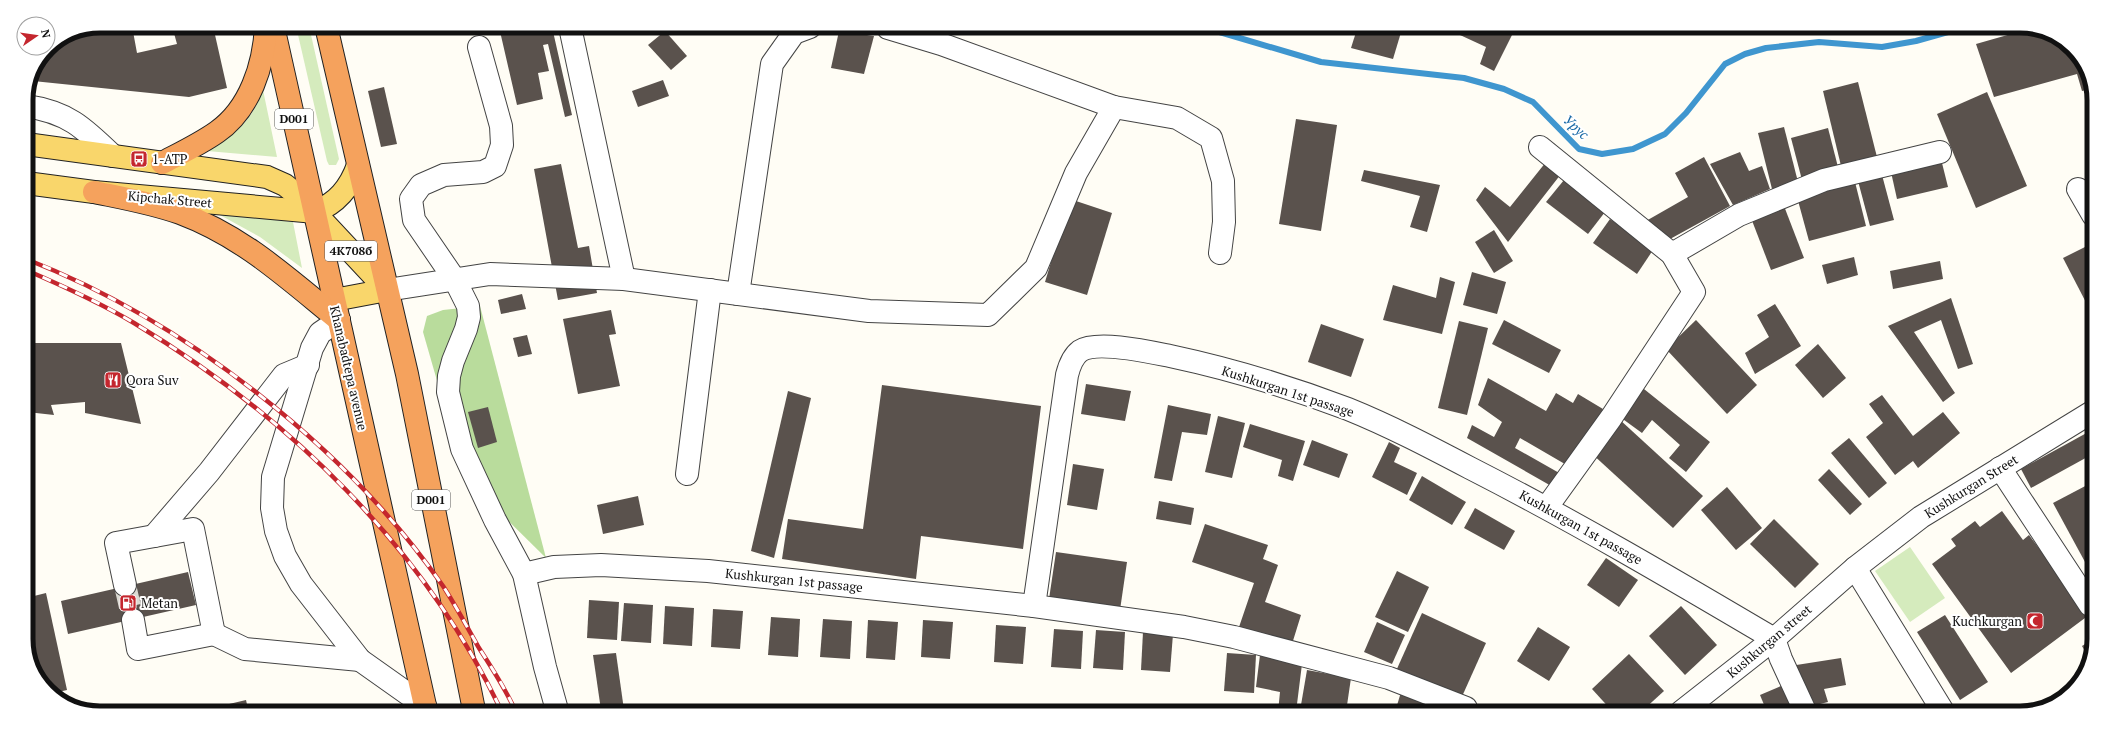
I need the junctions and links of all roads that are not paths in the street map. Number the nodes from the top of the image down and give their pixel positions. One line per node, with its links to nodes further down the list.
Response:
1 (265, 33): 14 (highway)
2 (275, 33): 20 (highway, Khanabadtepa avenue / D001)
3 (328, 33): 15 (highway, D001)
4 (571, 33): 23 (street)
5 (794, 33): 27 (street)
6 (904, 33): 8 (street)
7 (479, 47): 24 (street)
8 (1114, 106): 21 (street); 27 (street)
9 (33, 107): 13 (street)
10 (33, 145): 13 (main road)
11 (1540, 147): 22 (street)
12 (1940, 152): 22 (street)
13 (113, 156): 14 (main road)
14 (162, 163): 20 (main road)
15 (358, 166): 20 (main road); 25 (highway, D001)
16 (33, 184): 18 (main road, Kipchak Street)
17 (2078, 188): 19 (street)
18 (94, 192): 20 (main road, Kipchak Street); 28 (highway)
19 (2087, 204)
20 (315, 212): 25 (main road, 4К708б); 28 (highway, Khanabadtepa avenue / D001)
21 (1220, 253)
22 (1672, 254): 33 (street)
23 (624, 279): 24 (street); 26 (street)
24 (456, 280): 25 (street); 36 (street)
25 (387, 290): 28 (main road); 46 (highway, D001)
26 (710, 290): 27 (street); 32 (street)
27 (738, 294)
28 (336, 310): 29 (street); 45 (highway, Khanabadtepa avenue / D001)
29 (308, 365): 34 (street); 43 (street)
30 (2087, 415): 31 (street, Kushkurgan Street)
31 (2000, 468): 35 (street, Kushkurgan Street); 38 (street)
32 (687, 474)
33 (1547, 507): 39 (street, Kushkurgan 1st passage); 42 (street, Kushkurgan 1st passage)
34 (154, 536): 37 (street); 41 (street)
35 (1855, 568): 42 (street, Kushkurgan street); 51 (street)
36 (524, 574): 39 (street, Kushkurgan 1st passage); 47 (street)
37 (125, 585)
38 (2087, 600)
39 (1034, 606): 48 (street, Kushkurgan 1st passage)
40 (133, 620): 41 (street)
41 (214, 634): 43 (street)
42 (1774, 639): 49 (street, Kushkurgan street); 50 (street)
43 (360, 660): 44 (street)
44 (423, 706)
45 (426, 706)
46 (473, 706)
47 (556, 706)
48 (1461, 706)
49 (1689, 706)
50 (1803, 706)
51 (1940, 706)

